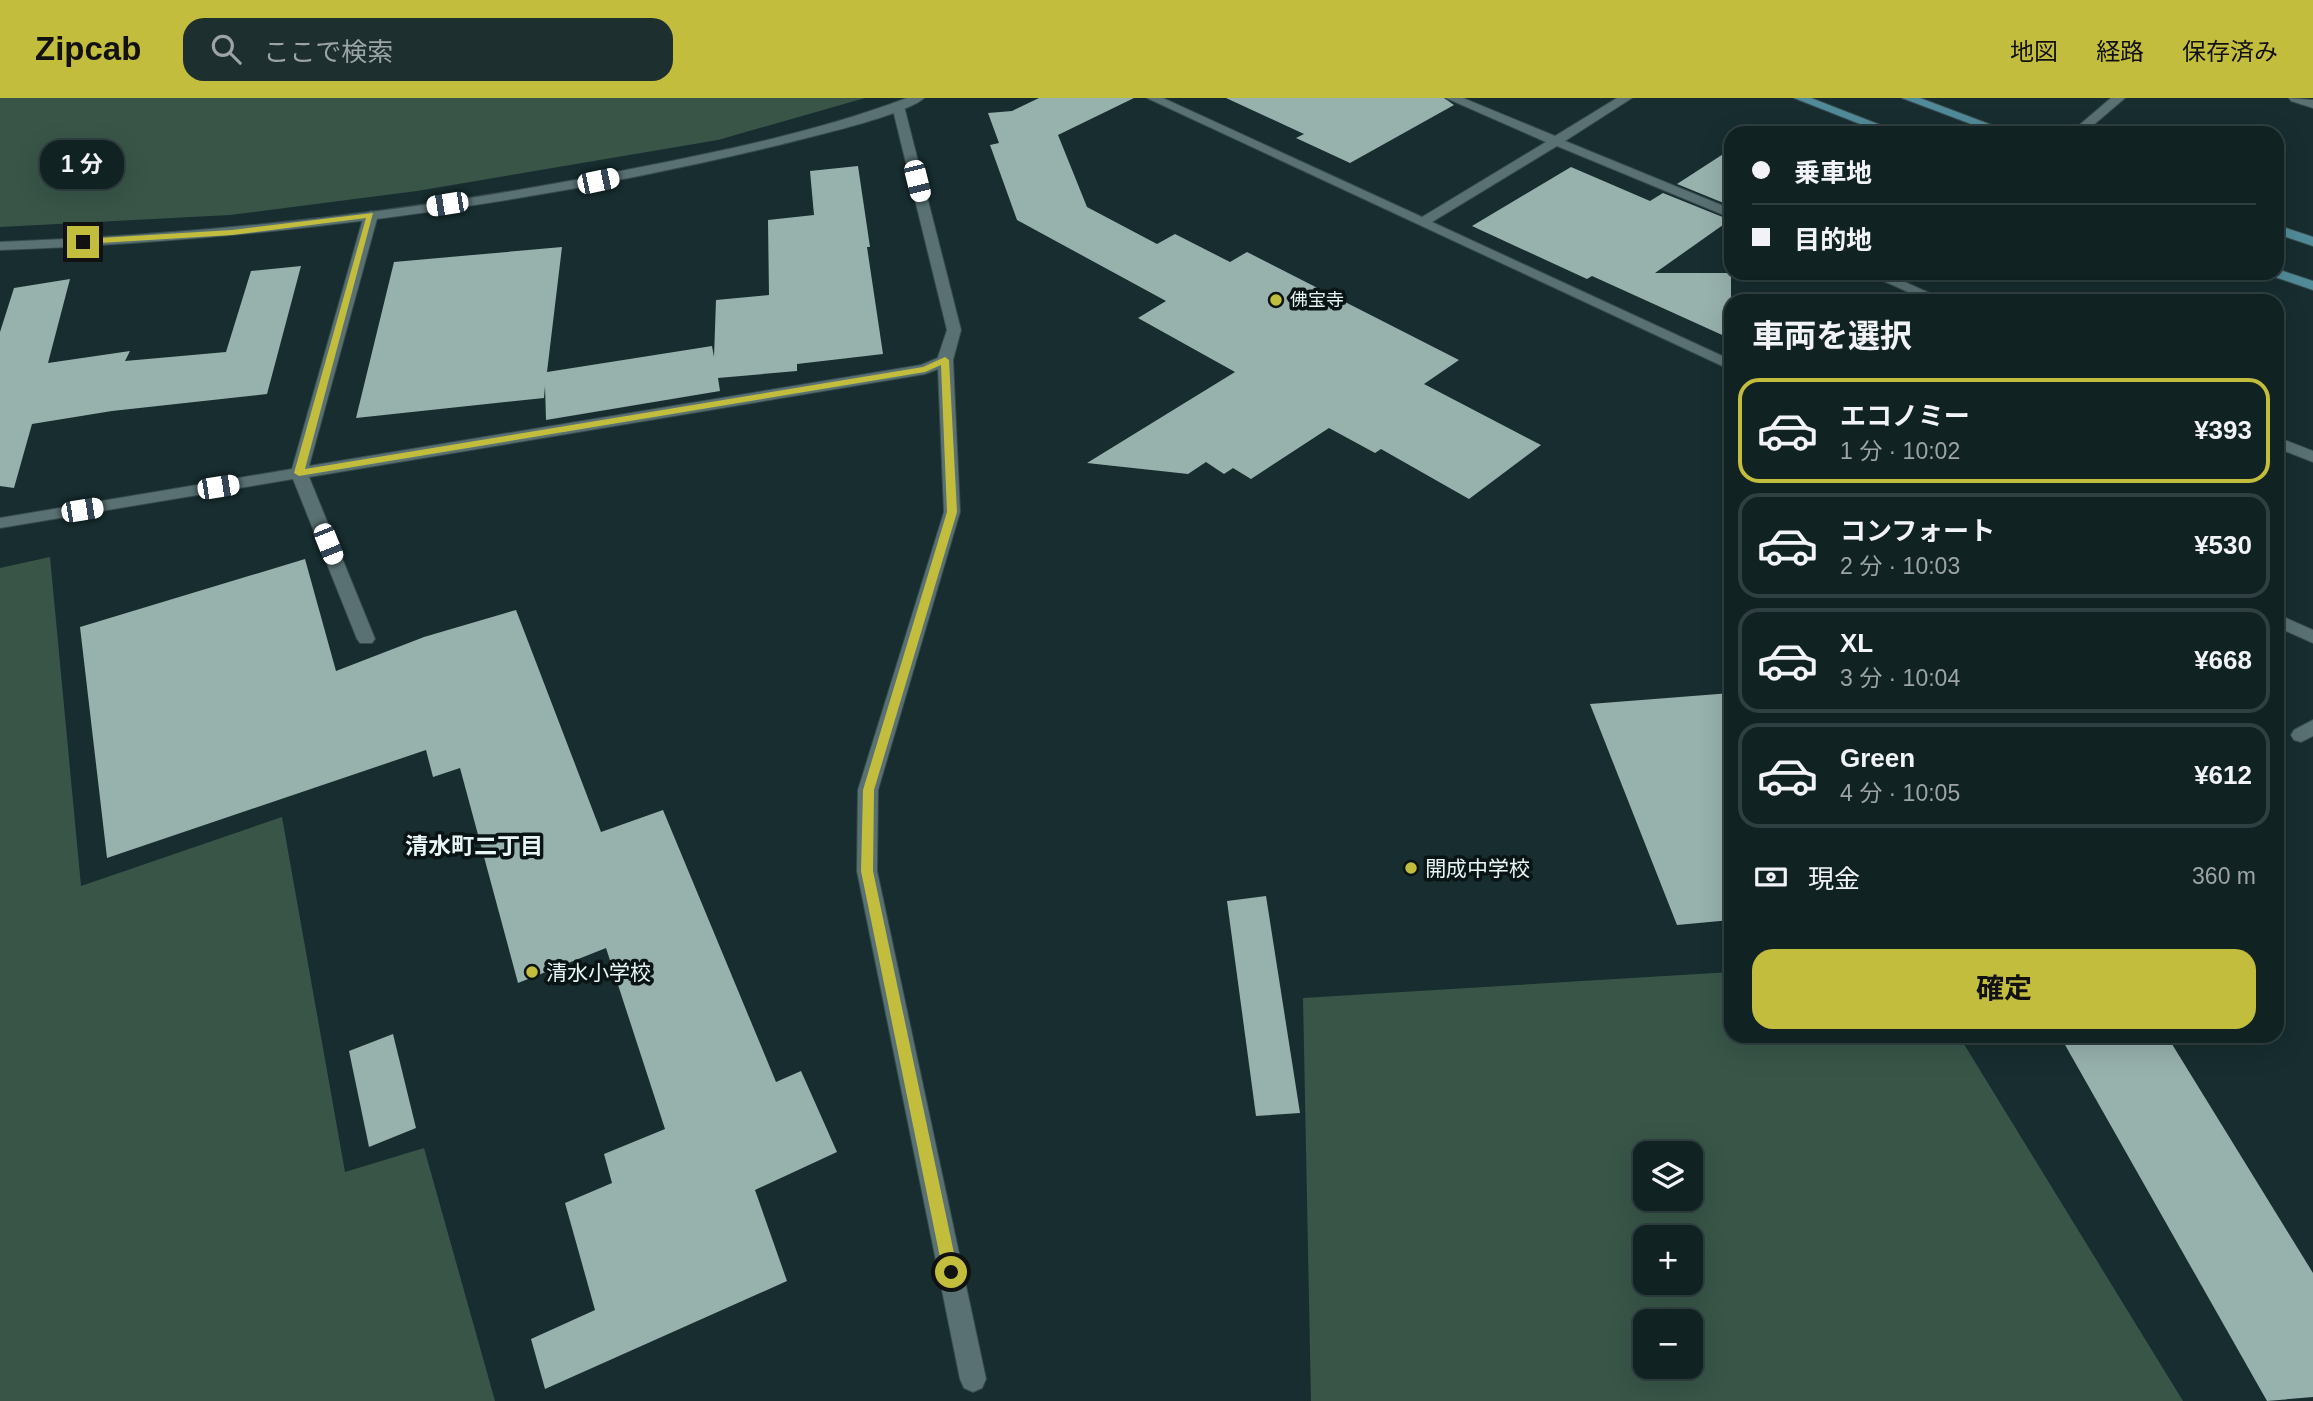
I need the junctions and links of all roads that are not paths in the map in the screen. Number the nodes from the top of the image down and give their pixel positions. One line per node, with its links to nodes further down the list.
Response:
1 (918, 98): 10 (street)
2 (1153, 98): 17 (street)
3 (1452, 98): 14 (street)
4 (1626, 98): 14 (street)
5 (1800, 98): 11 (main road)
6 (1908, 98): 12 (main road)
7 (2119, 98): 13 (street)
8 (2295, 98): 9 (street)
9 (2313, 104)
10 (898, 106): 16 (street); 25 (street)
11 (1876, 126)
12 (1987, 126)
13 (2085, 126)
14 (1555, 140): 15 (street); 17 (street)
15 (1724, 211)
16 (370, 215): 20 (street); 29 (street)
17 (1422, 223): 26 (street)
18 (2284, 232): 19 (main road)
19 (2313, 242)
20 (0, 246)
21 (2284, 276): 23 (main road)
22 (1890, 280): 24 (street)
23 (2313, 286)
24 (1923, 294)
25 (945, 360): 29 (street); 34 (street)
26 (1724, 363)
27 (2284, 445): 28 (street)
28 (2313, 457)
29 (299, 473): 30 (street); 33 (street)
30 (0, 523)
31 (2284, 623): 32 (street)
32 (2313, 637)
33 (366, 639)
34 (973, 1379)

